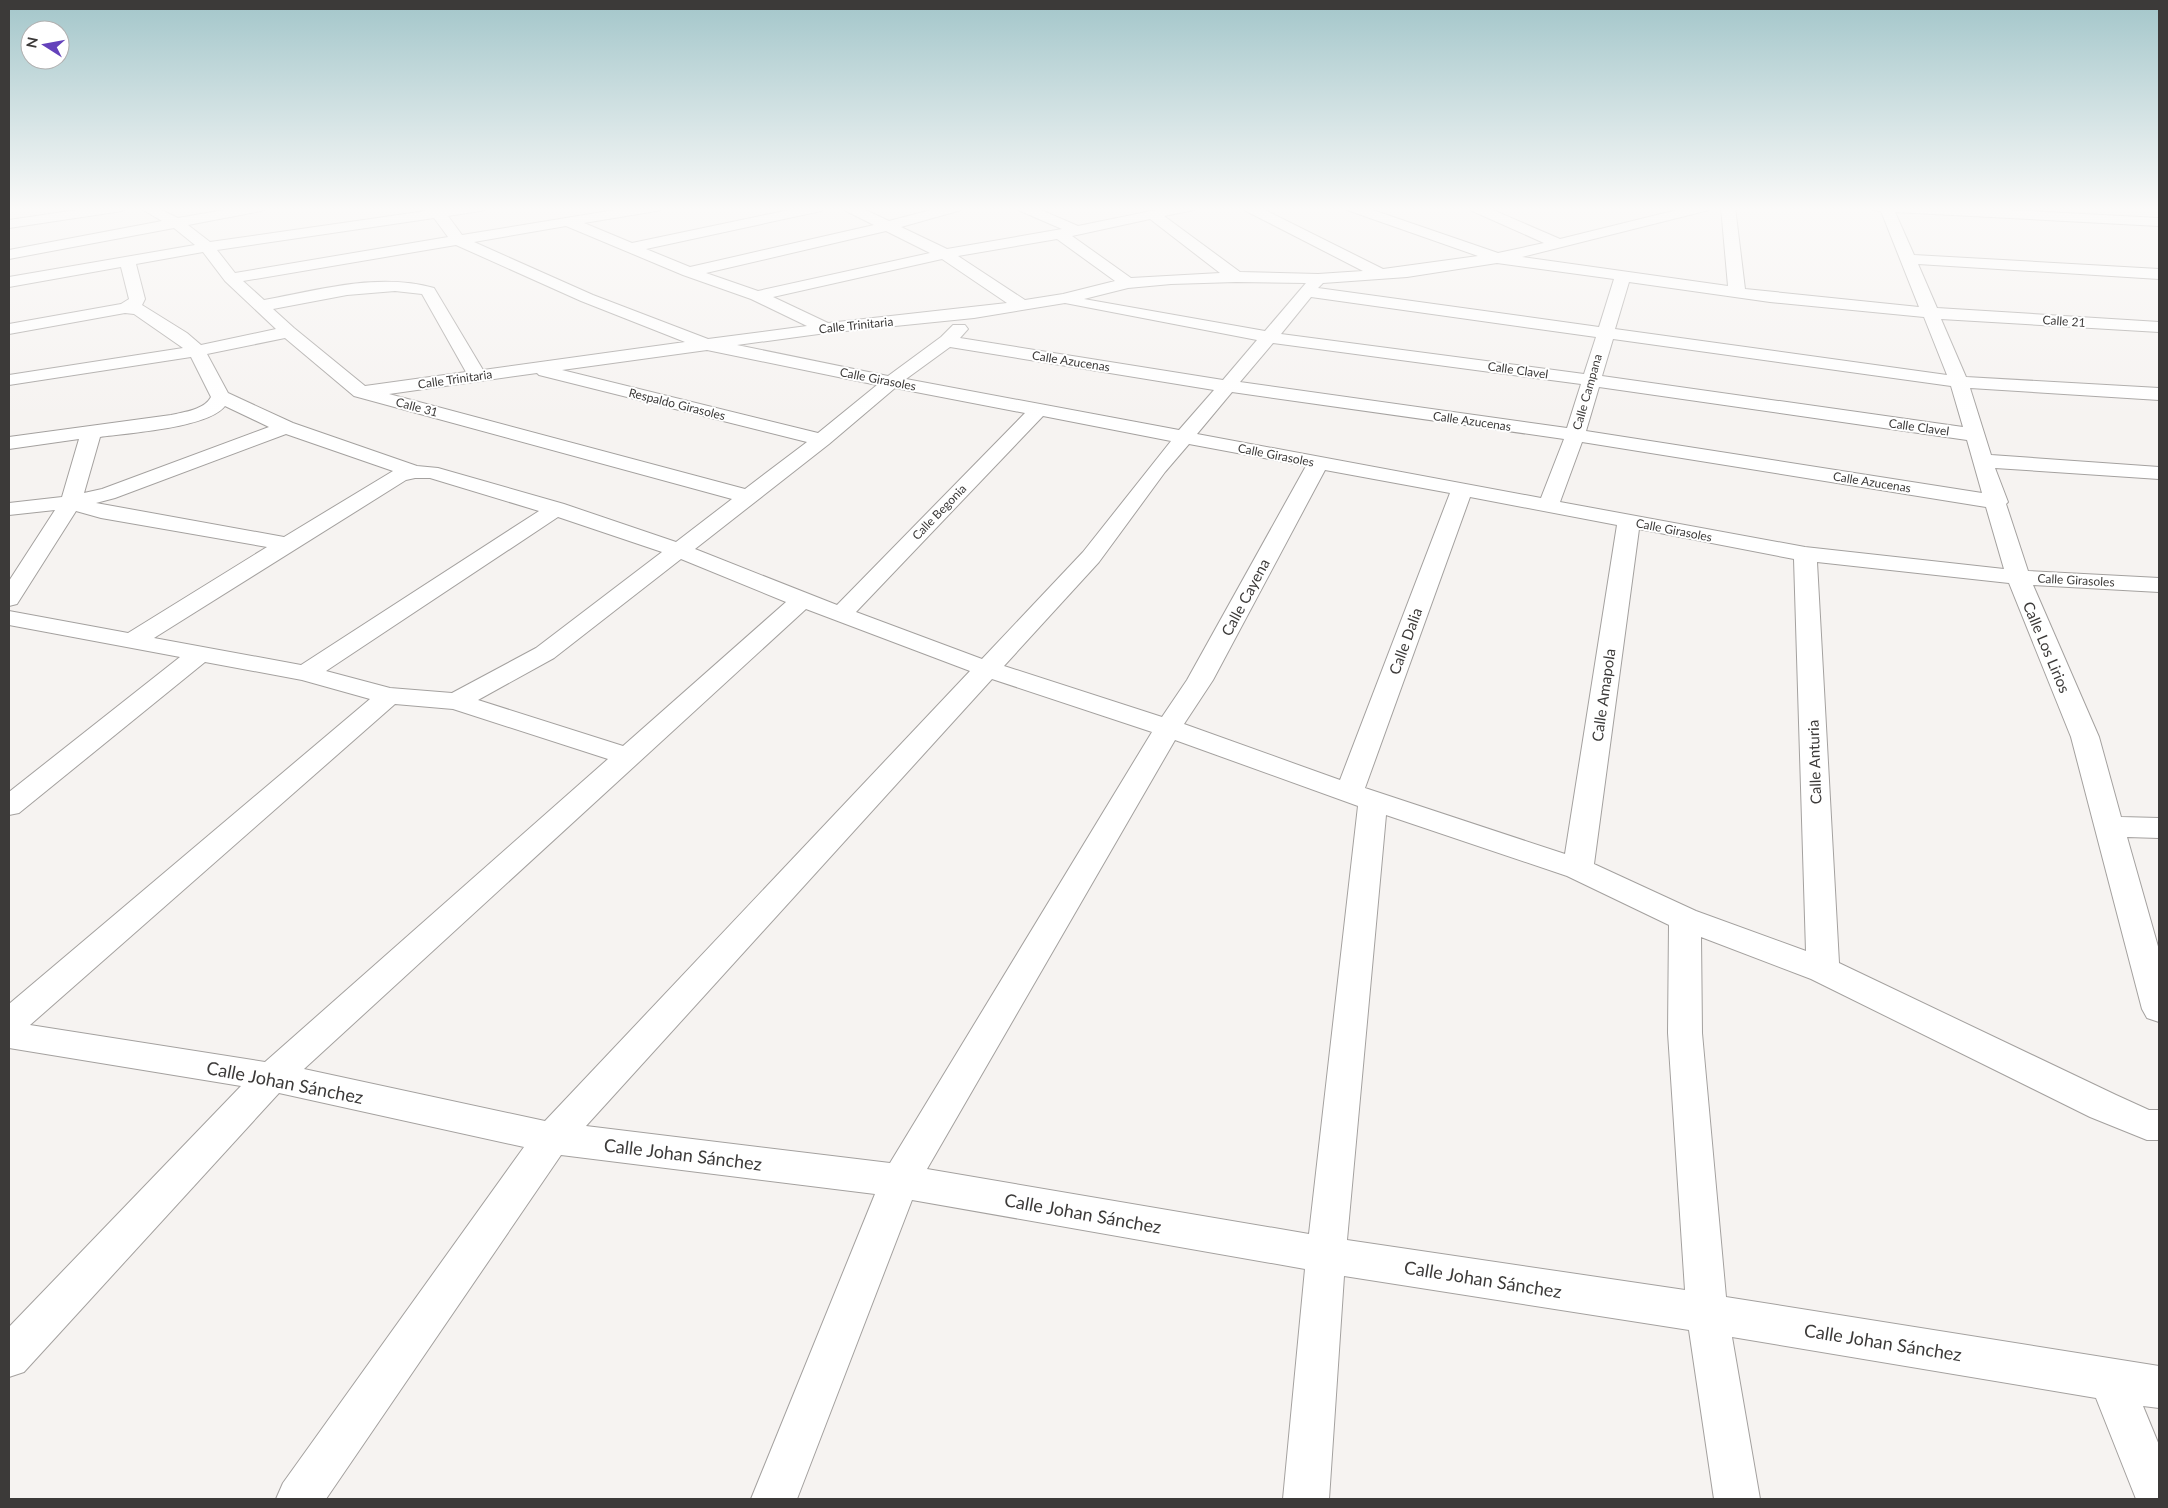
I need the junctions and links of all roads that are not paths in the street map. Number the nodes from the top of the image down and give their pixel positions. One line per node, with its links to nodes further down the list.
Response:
1 (35, 277): 17 (street)
2 (131, 277): 25 (street)
3 (235, 277): 16 (street)
4 (541, 277): 35 (street, Calle Girasoles)
5 (704, 277): 21 (street)
6 (840, 277): 21 (street)
7 (979, 277): 23 (street)
8 (1119, 277): 18 (street)
9 (1224, 277): 18 (street, Calle Trinitaria)
10 (1239, 277): 19 (street, Calle Trinitaria)
11 (1363, 277): 19 (street, Calle Trinitaria)
12 (1623, 277): 32 (street, Calle Campana)
13 (1633, 277): 20 (street, Calle 21)
14 (1735, 277): 20 (street)
15 (1915, 277): 27 (street, Calle Los Lirios)
16 (231, 278): 24 (street, Calle 31)
17 (9, 282)
18 (1128, 284): 22 (street, Calle Trinitaria)
19 (1313, 286): 32 (street); 33 (street)
20 (1737, 292): 27 (street, Calle 21)
21 (757, 296): 29 (street)
22 (1063, 299): 23 (street, Calle Trinitaria); 33 (street, Calle Clavel)
23 (1021, 305): 26 (street, Calle Trinitaria)
24 (261, 306): 31 (street, Calle 31); 38 (street)
25 (125, 308): 30 (street); 36 (street)
26 (974, 313): 29 (street, Calle Trinitaria); 34 (street)
27 (1930, 313): 28 (street, Calle 21); 42 (street, Calle Los Lirios)
28 (2159, 327)
29 (826, 328): 35 (street, Calle Trinitaria)
30 (9, 329)
31 (288, 332): 36 (street); 44 (street, Calle 31)
32 (1605, 333): 40 (street, Calle Campana); 42 (street)
33 (1268, 337): 40 (street, Calle Clavel); 43 (street)
34 (947, 341): 41 (street); 43 (street, Calle Azucenas)
35 (705, 344): 37 (street, Calle Trinitaria); 41 (street, Calle Girasoles)
36 (197, 351): 39 (street); 46 (street)
37 (532, 368): 38 (street, Calle Trinitaria); 53 (street, Respaldo Girasoles)
38 (477, 375): 44 (street, Calle Trinitaria)
39 (9, 380)
40 (1590, 380): 50 (street, Calle Campana); 51 (street, Calle Clavel)
41 (891, 382): 47 (street, Calle Girasoles); 53 (street)
42 (1959, 382): 45 (street); 51 (street, Calle Los Lirios)
43 (1226, 386): 50 (street, Calle Azucenas); 52 (street)
44 (361, 392): 60 (street, Calle 31)
45 (2159, 394)
46 (220, 397): 48 (street); 49 (street)
47 (1038, 410): 52 (street, Calle Girasoles); 74 (street, Calle Begonia)
48 (286, 427): 57 (street); 61 (street)
49 (91, 432): 54 (street); 61 (street)
50 (1574, 435): 62 (street, Calle Azucenas); 63 (street, Calle Campana)
51 (1975, 435): 55 (street, Calle Los Lirios)
52 (1183, 437): 56 (street, Calle Girasoles); 78 (street)
53 (822, 440): 60 (street)
54 (9, 443)
55 (1984, 461): 58 (street); 62 (street, Calle Los Lirios)
56 (1318, 463): 59 (street, Calle Girasoles); 82 (street, Calle Cayena)
57 (415, 472): 64 (street); 67 (street)
58 (2159, 473)
59 (1462, 490): 63 (street, Calle Girasoles); 84 (street, Calle Dalia)
60 (750, 497): 68 (street)
61 (71, 502): 65 (street); 67 (street); 72 (street)
62 (1997, 502): 70 (street, Calle Los Lirios)
63 (1548, 506): 66 (street, Calle Girasoles)
64 (556, 509): 68 (street); 79 (street)
65 (9, 510)
66 (1629, 521): 69 (street, Calle Girasoles); 88 (street, Calle Amapola)
67 (286, 544): 76 (street)
68 (678, 550): 73 (street); 81 (street)
69 (1805, 554): 70 (street, Calle Girasoles); 90 (street, Calle Anturia)
70 (2018, 577): 71 (street, Calle Girasoles); 86 (street, Calle Los Lirios)
71 (2159, 585)
72 (9, 599)
73 (802, 600): 74 (street); 83 (street)
74 (840, 614): 78 (street)
75 (9, 618): 76 (street)
76 (133, 640): 77 (street)
77 (201, 654): 79 (street); 85 (street)
78 (987, 669): 82 (street); 96 (street)
79 (305, 673): 80 (street)
80 (388, 696): 81 (street); 92 (street)
81 (456, 701): 83 (street)
82 (1168, 728): 84 (street); 97 (street, Calle Cayena)
83 (627, 756): 94 (street)
84 (1361, 797): 88 (street); 98 (street, Calle Dalia)
85 (9, 806)
86 (2109, 827): 87 (street); 91 (street, Calle Los Lirios)
87 (2159, 828)
88 (1578, 870): 89 (street)
89 (1684, 919): 90 (street); 99 (street)
90 (1823, 970): 95 (street)
91 (2159, 1009)
92 (9, 1023)
93 (9, 1035): 94 (street, Calle Johan Sánchez)
94 (272, 1077): 96 (street, Calle Johan Sánchez); 100 (street)
95 (2159, 1125)
96 (552, 1138): 97 (street, Calle Johan Sánchez); 103 (street)
97 (900, 1181): 98 (street, Calle Johan Sánchez); 104 (street, Calle Cayena)
98 (1326, 1255): 99 (street, Calle Johan Sánchez); 105 (street, Calle Dalia)
99 (1707, 1313): 101 (street, Calle Johan Sánchez); 106 (street)
100 (9, 1357)
101 (2110, 1379): 102 (street, Calle Johan Sánchez); 107 (street)
102 (2159, 1387)
103 (300, 1499)
104 (774, 1499)
105 (1306, 1499)
106 (1737, 1499)
107 (2158, 1499)

